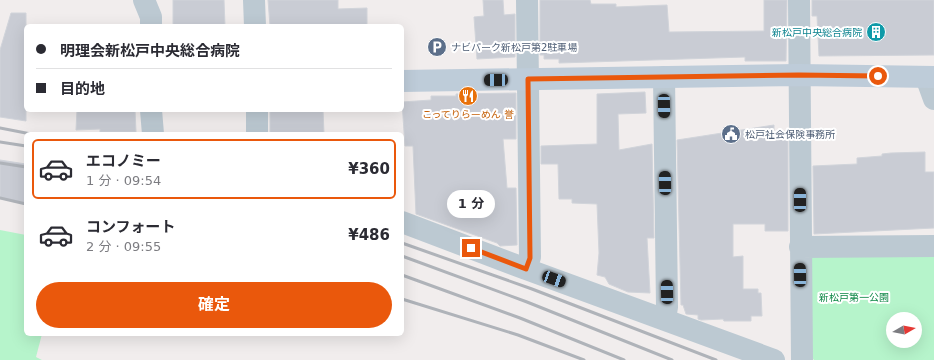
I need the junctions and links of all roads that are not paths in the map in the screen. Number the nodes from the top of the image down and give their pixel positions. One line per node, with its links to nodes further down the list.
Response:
1 (144, 0): 5 (street)
2 (254, 0): 6 (street)
3 (527, 0): 10 (street)
4 (799, 0): 7 (street)
5 (151, 24)
6 (255, 24)
7 (799, 75): 8 (street); 9 (street); 19 (street)
8 (664, 77): 10 (street); 21 (street)
9 (930, 77): 12 (street)
10 (528, 79): 11 (street); 20 (street)
11 (404, 81)
12 (934, 99)
13 (152, 112): 15 (street)
14 (257, 112): 16 (street)
15 (153, 132)
16 (257, 132)
17 (404, 223): 20 (street)
18 (934, 246): 19 (street)
19 (800, 247): 23 (street)
20 (526, 269): 21 (street)
21 (665, 319): 22 (street)
22 (774, 360)
23 (802, 360)

